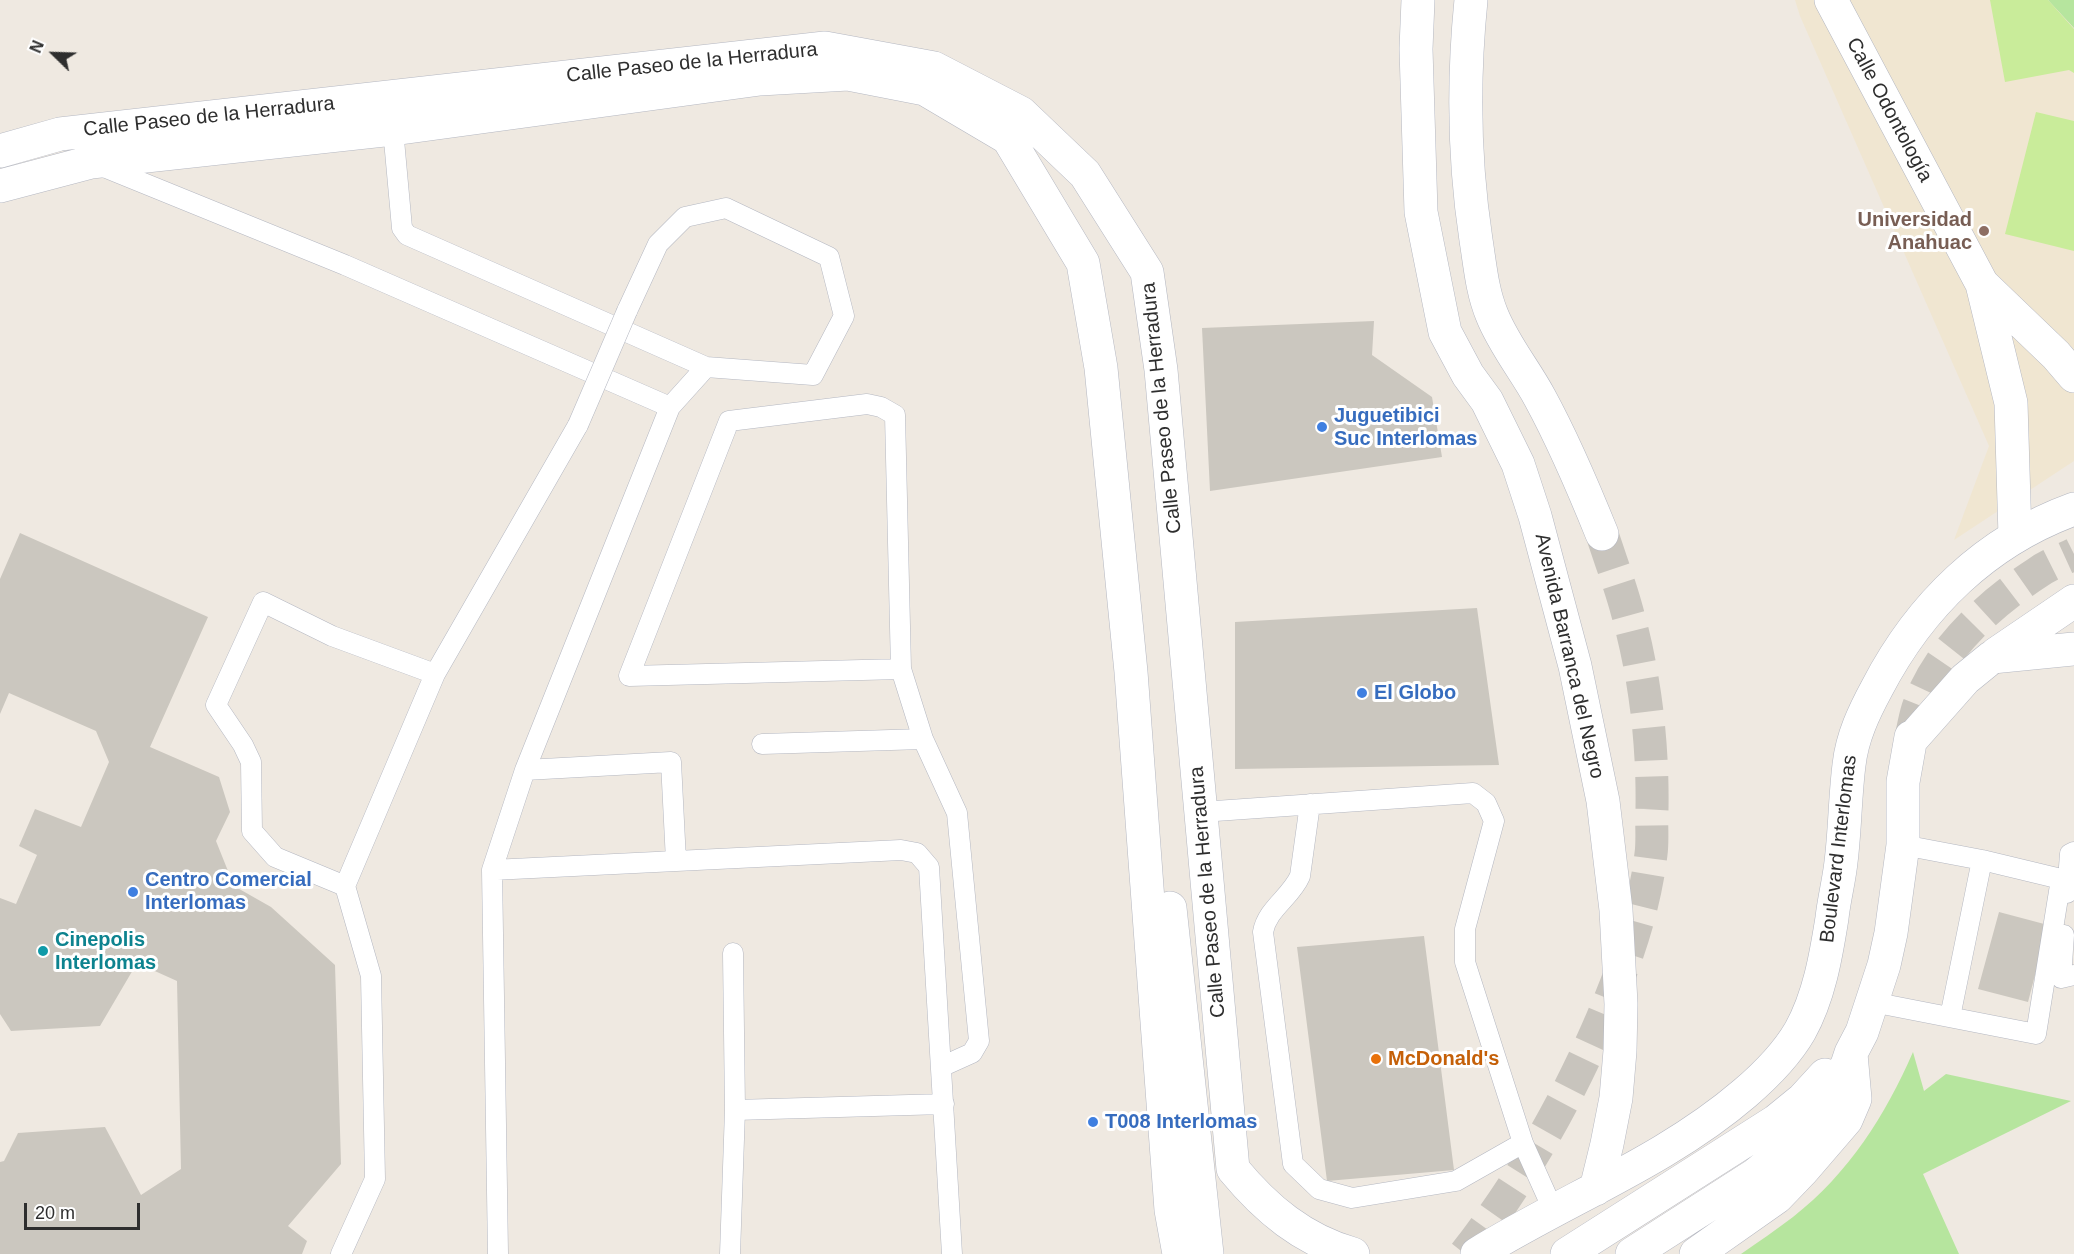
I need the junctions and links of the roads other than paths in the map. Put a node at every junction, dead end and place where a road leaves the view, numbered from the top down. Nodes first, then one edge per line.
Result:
1 (1418, 0) edge
2 (1471, 0) edge
3 (1831, 0) edge
4 (393, 129) junction
5 (0, 151) edge
6 (91, 162) junction
7 (0, 186) edge
8 (1982, 284) junction
9 (706, 368) junction
10 (2074, 376) edge
11 (670, 408) junction
12 (2074, 509) edge
13 (1602, 534) tunnel mouth
14 (2015, 536) junction
15 (2074, 601) edge
16 (2074, 649) edge
17 (1992, 657) junction
18 (901, 669) junction
19 (1131, 672) junction
20 (435, 674) junction
21 (923, 739) junction
22 (762, 744) dead end
23 (525, 770) junction
24 (1310, 804) junction
25 (1201, 812) junction
26 (1903, 845) junction
27 (2074, 852) edge
28 (1982, 860) junction
29 (676, 861) junction
30 (492, 870) junction
31 (345, 886) junction
32 (733, 953) dead end
33 (2074, 975) edge
34 (1872, 1002) junction
35 (1950, 1017) junction
36 (1851, 1053) junction
37 (942, 1067) junction
38 (944, 1104) junction
39 (735, 1110) junction
40 (1523, 1143) junction
41 (1596, 1189) junction
42 (1554, 1212) junction
43 (1299, 1245) edge
44 (341, 1254) edge
45 (498, 1254) edge
46 (730, 1254) edge
47 (952, 1254) edge
48 (1179, 1254) edge
49 (1207, 1254) edge
50 (1353, 1254) edge
51 (1477, 1254) edge
52 (1567, 1254) edge
53 (1632, 1254) edge
54 (1696, 1254) edge

1 - 41 main road, Avenida Barranca del Negro
2 - 13 main road
3 - 8 main road, Calle Odontología
4 - 6 main road, Calle Paseo de la Herradura
4 - 9 lane
4 - 19 main road, Calle Paseo de la Herradura
5 - 25 main road, Calle Paseo de la Herradura
6 - 7 main road, Calle Paseo de la Herradura
6 - 11 lane
8 - 10 main road
8 - 14 main road
9 - 11 lane
9 - 20 lane, bridge
11 - 23 lane
12 - 14 main road, Boulevard Interlomas
14 - 41 main road, Boulevard Interlomas
15 - 17 main road
16 - 17 main road
17 - 26 main road
18 - 18 lane
18 - 21 lane
19 - 48 main road, Calle Paseo de la Herradura
19 - 49 main road
20 - 31 lane
20 - 31 lane
21 - 22 lane
21 - 37 lane
23 - 29 lane
23 - 30 lane
24 - 25 lane
24 - 40 lane
24 - 40 lane
25 - 43 main road, Calle Paseo de la Herradura
26 - 28 lane
26 - 34 main road
27 - 33 lane
28 - 35 lane
28 - 35 lane
29 - 30 lane
29 - 37 lane
30 - 45 lane
31 - 44 lane
32 - 39 lane
34 - 35 lane
34 - 36 main road
36 - 52 main road
36 - 53 main road
36 - 54 main road
37 - 38 lane
38 - 39 lane
38 - 47 lane
39 - 46 lane
40 - 42 lane
41 - 42 main road, Boulevard Interlomas
42 - 51 main road, Boulevard Interlomas
43 - 50 main road, Calle Paseo de la Herradura

